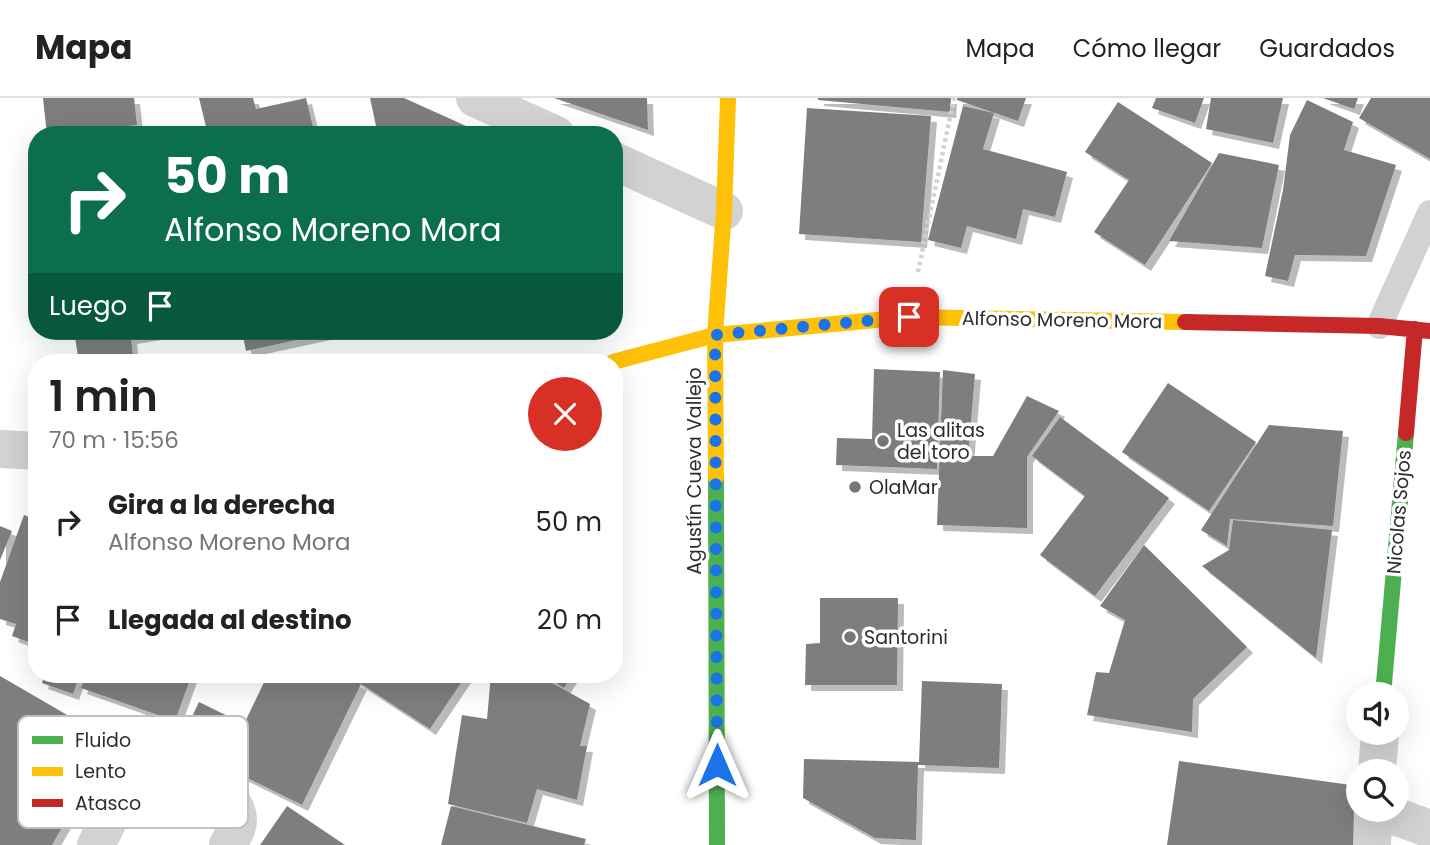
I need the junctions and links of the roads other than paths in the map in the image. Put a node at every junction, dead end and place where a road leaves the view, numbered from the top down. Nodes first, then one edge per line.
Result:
1 (475, 98) edge
2 (728, 98) edge
3 (536, 126) edge
4 (623, 165) edge
5 (724, 211) junction
6 (1430, 213) edge
7 (1379, 326) junction
8 (1423, 330) edge
9 (715, 335) junction
10 (623, 359) edge
11 (0, 449) edge
12 (28, 451) edge
13 (1384, 682) edge
14 (1375, 822) edge
15 (1409, 822) edge
16 (105, 828) edge
17 (238, 828) edge
18 (1430, 829) edge
19 (96, 845) edge
20 (228, 845) edge
21 (717, 845) edge
22 (1372, 845) edge

1 - 3 street
2 - 5 street, Agustín Cueva Vallejo
4 - 5 street
5 - 9 street, Agustín Cueva Vallejo
6 - 7 lane
7 - 8 street, Alfonso Moreno Mora
7 - 9 street, Alfonso Moreno Mora
8 - 13 street, Nicolas Sojos
9 - 10 street, Alfonso Moreno Mora
9 - 21 street, Agustín Cueva Vallejo
11 - 12 street
14 - 22 street
15 - 18 street
16 - 19 street
17 - 20 street

